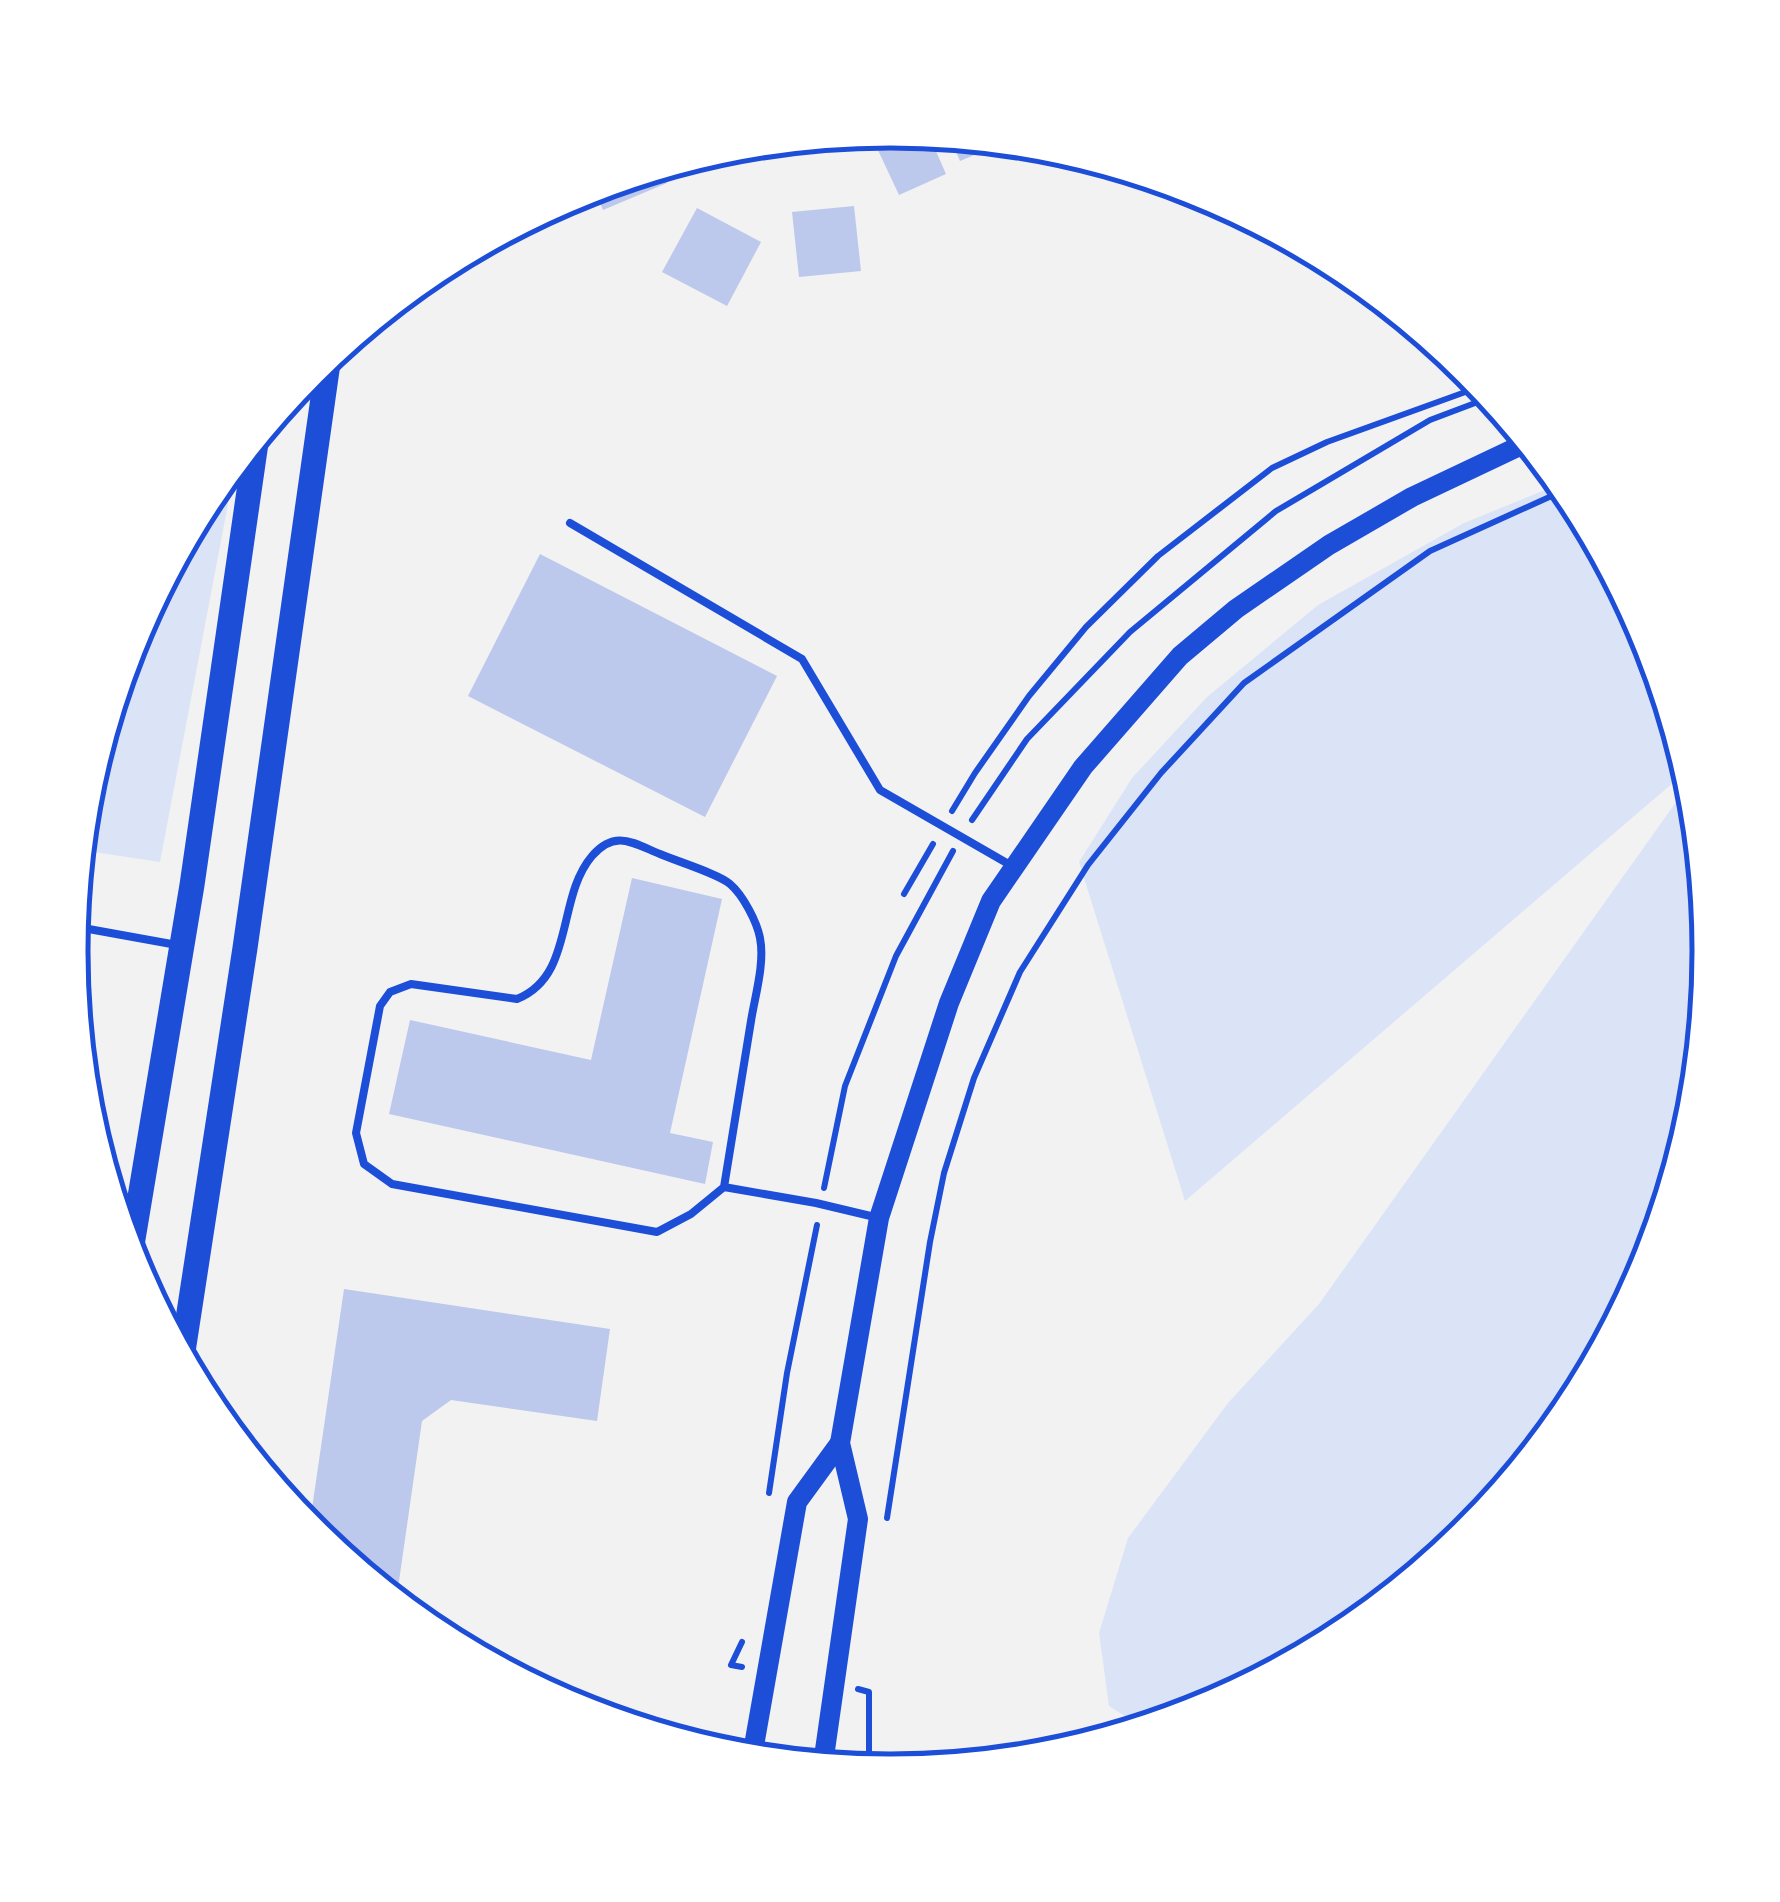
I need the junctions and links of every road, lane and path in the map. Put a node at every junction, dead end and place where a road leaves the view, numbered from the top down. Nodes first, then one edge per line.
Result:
1 (325, 382) edge
2 (1465, 392) edge
3 (1515, 448) edge
4 (253, 462) edge
5 (1551, 497) edge
6 (570, 523) dead end
7 (943, 828) junction
8 (1012, 866) junction
9 (904, 894) dead end
10 (88, 929) edge
11 (182, 946) junction
12 (724, 1187) junction
13 (879, 1218) junction
14 (136, 1223) edge
15 (186, 1335) edge
16 (840, 1443) junction
17 (884, 1532) dead end
18 (866, 1680) dead end
19 (869, 1692) dead end
20 (755, 1742) edge
21 (825, 1751) edge

1 - 15 main road
2 - 7 path
3 - 8 main road
4 - 11 main road
5 - 17 path
6 - 7 lane
7 - 8 lane
7 - 9 path
8 - 13 main road
10 - 11 lane
11 - 14 main road
12 - 12 lane
12 - 13 lane
13 - 16 main road
16 - 20 main road
16 - 21 main road
18 - 19 path

